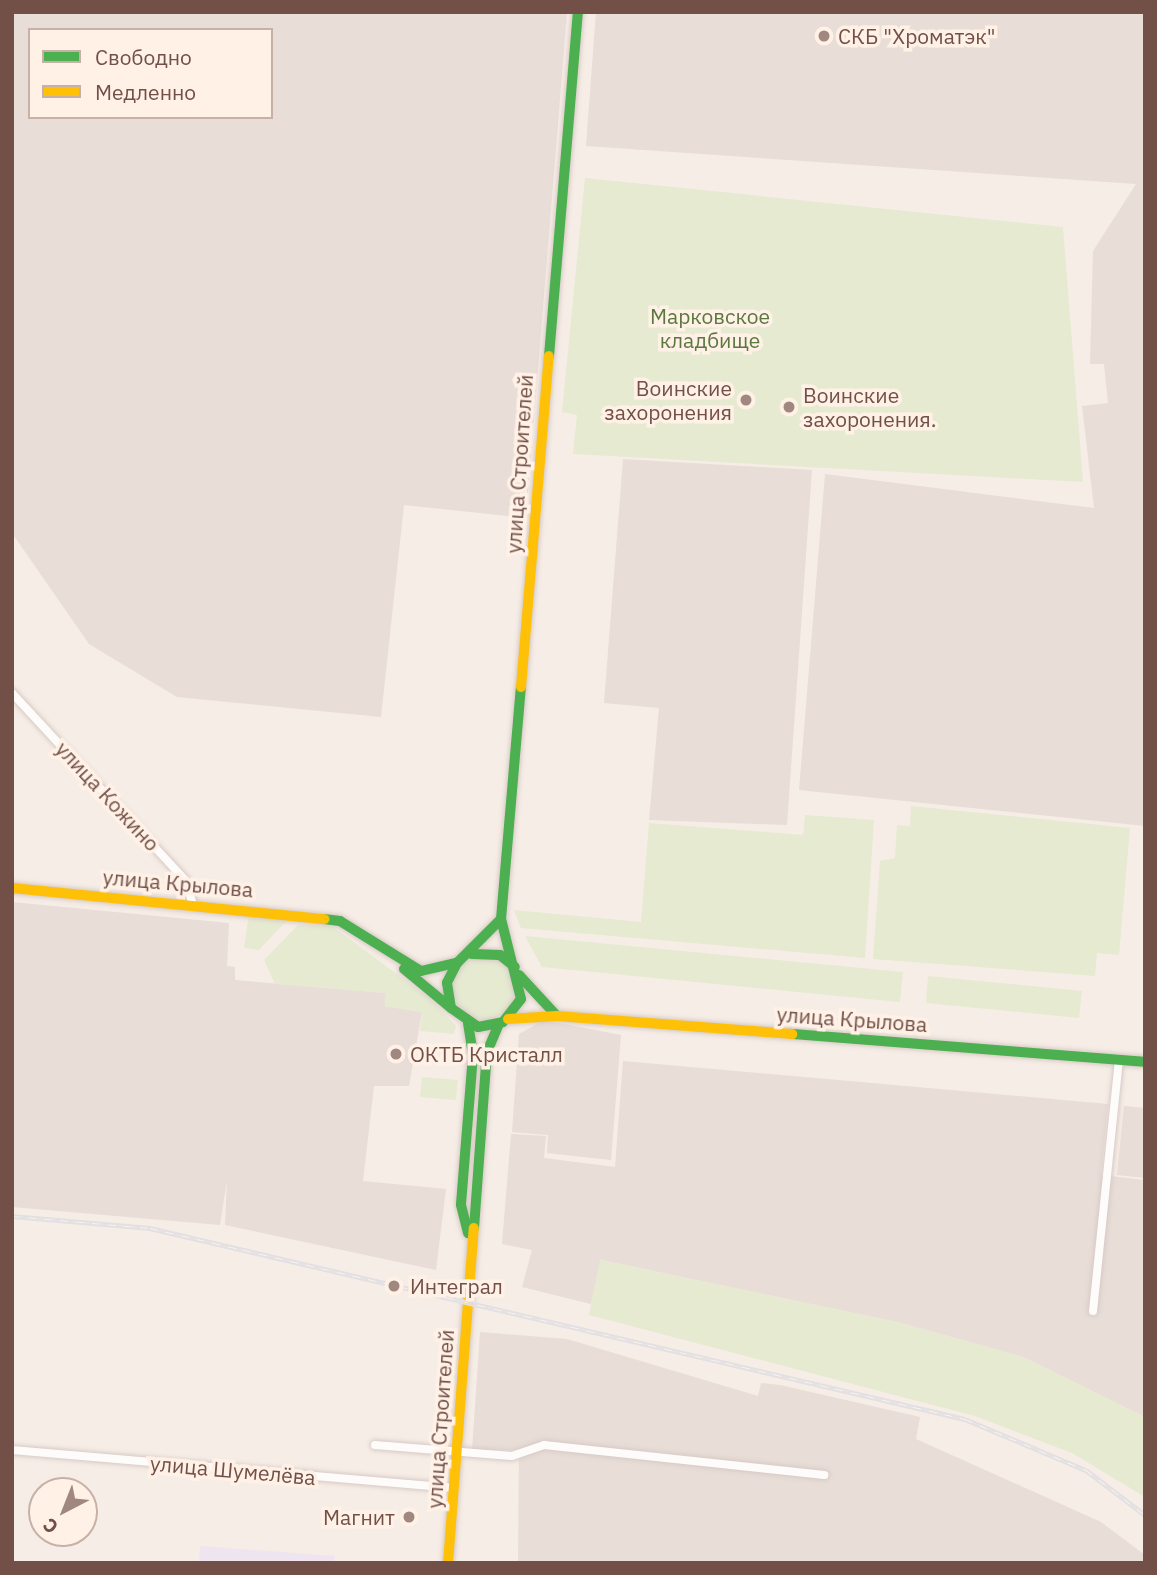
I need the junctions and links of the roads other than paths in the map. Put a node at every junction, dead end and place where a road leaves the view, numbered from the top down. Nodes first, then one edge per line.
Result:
1 (578, 12) edge
2 (12, 693) edge
3 (12, 888) edge
4 (193, 904) junction
5 (501, 919) junction
6 (340, 921) junction
7 (470, 954) junction
8 (457, 963) junction
9 (517, 971) junction
10 (451, 1008) junction
11 (557, 1016) junction
12 (503, 1022) junction
13 (468, 1023) junction
14 (1119, 1060) junction
15 (1145, 1062) edge
16 (470, 1236) junction
17 (1093, 1311) dead end
18 (375, 1445) dead end
19 (12, 1450) edge
20 (456, 1453) junction
21 (824, 1475) dead end
22 (454, 1488) junction
23 (448, 1563) edge

1 - 5 main road, улица Строителей
2 - 4 street, улица Кожино
3 - 4 main road, улица Крылова
4 - 6 main road, улица Крылова
5 - 7 main road
5 - 9 main road, улица Строителей
6 - 8 main road, улица Крылова
6 - 10 main road
7 - 8 main road
7 - 9 main road
8 - 10 main road
9 - 11 main road
9 - 12 main road, улица Строителей
10 - 13 main road
11 - 12 main road, улица Крылова
11 - 14 main road, улица Крылова
12 - 13 main road
12 - 16 main road, улица Строителей
13 - 16 main road, улица Строителей
14 - 15 main road, улица Крылова
14 - 17 street
16 - 20 main road, улица Строителей
18 - 20 street
19 - 22 street, улица Шумелёва
20 - 21 street
20 - 22 main road, улица Строителей
22 - 23 main road, улица Строителей

